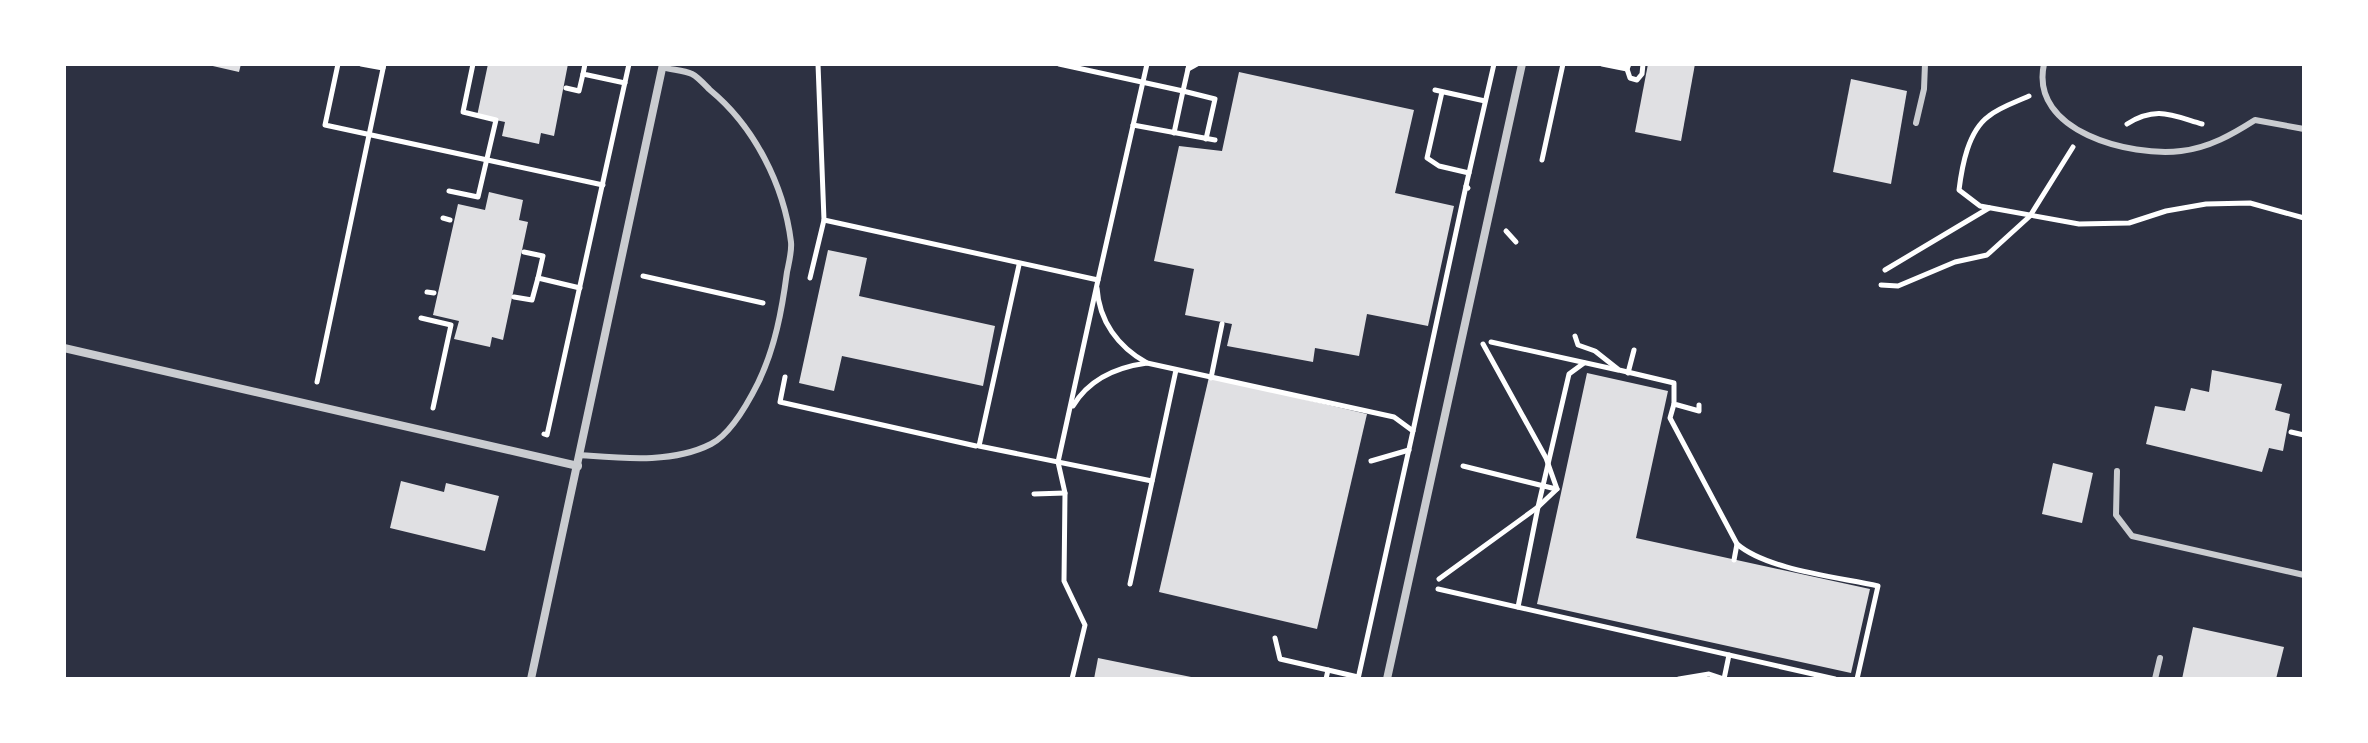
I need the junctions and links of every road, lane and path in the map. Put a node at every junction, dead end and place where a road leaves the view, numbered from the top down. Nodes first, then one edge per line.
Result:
1 (338, 64) edge
2 (361, 64) edge
3 (473, 64) edge
4 (585, 64) edge
5 (629, 64) edge
6 (818, 64) edge
7 (1059, 64) edge
8 (1147, 64) edge
9 (1197, 64) edge
10 (1522, 64) edge
11 (1563, 64) edge
12 (1602, 64) edge
13 (1643, 64) edge
14 (1925, 64) edge
15 (2044, 64) edge
16 (384, 66) edge
17 (662, 66) edge
18 (1075, 66) edge
19 (1189, 66) edge
20 (1628, 67) edge
21 (583, 74) junction
22 (625, 83) junction
23 (1143, 83) junction
24 (468, 86) junction
25 (477, 88) dead end
26 (566, 88) dead end
27 (1183, 91) junction
28 (2029, 96) dead end
29 (1485, 101) dead end
30 (1916, 123) dead end
31 (2127, 124) dead end
32 (1133, 125) junction
33 (2207, 125) dead end
34 (2304, 129) edge
35 (1174, 133) junction
36 (369, 134) junction
37 (1206, 139) junction
38 (1215, 140) dead end
39 (2074, 146) dead end
40 (487, 159) junction
41 (1542, 160) dead end
42 (1469, 173) dead end
43 (603, 185) junction
44 (1466, 186) dead end
45 (449, 191) dead end
46 (1990, 208) junction
47 (2030, 216) junction
48 (2304, 218) edge
49 (824, 220) junction
50 (816, 224) dead end
51 (524, 252) dead end
52 (1019, 265) junction
53 (1885, 270) dead end
54 (643, 276) dead end
55 (1446, 277) junction
56 (538, 278) junction
57 (809, 279) dead end
58 (1098, 280) junction
59 (1881, 285) dead end
60 (580, 288) junction
61 (1097, 288) junction
62 (514, 297) dead end
63 (782, 307) junction
64 (1467, 315) junction
65 (421, 318) dead end
66 (1222, 324) dead end
67 (1575, 336) dead end
68 (1491, 342) dead end
69 (64, 348) edge
70 (1634, 350) dead end
71 (1147, 363) junction
72 (1584, 363) junction
73 (1176, 370) junction
74 (1619, 370) junction
75 (786, 373) dead end
76 (1628, 373) junction
77 (1211, 378) junction
78 (317, 382) dead end
79 (1674, 404) junction
80 (1699, 405) dead end
81 (433, 408) dead end
82 (1069, 414) junction
83 (1413, 431) junction
84 (2291, 432) dead end
85 (547, 435) dead end
86 (2304, 435) edge
87 (976, 446) dead end
88 (1409, 450) junction
89 (579, 455) junction
90 (1371, 461) dead end
91 (1058, 462) junction
92 (1547, 465) junction
93 (578, 466) junction
94 (1463, 466) dead end
95 (2117, 471) dead end
96 (1152, 481) junction
97 (1543, 486) junction
98 (1557, 489) junction
99 (1065, 493) junction
100 (1034, 494) dead end
101 (1538, 507) junction
102 (1737, 544) junction
103 (1734, 560) dead end
104 (2304, 575) edge
105 (1439, 579) dead end
106 (1130, 584) dead end
107 (1438, 589) dead end
108 (1518, 607) junction
109 (1275, 638) dead end
110 (1729, 655) junction
111 (2160, 658) dead end
112 (1328, 670) junction
113 (1358, 678) edge
114 (531, 679) edge
115 (1072, 679) edge
116 (1326, 679) edge
117 (1387, 679) edge
118 (1679, 679) edge
119 (1724, 679) edge
120 (1835, 679) edge
121 (1857, 679) edge
122 (2155, 679) edge

1 - 36 path
2 - 16 path
3 - 24 path
4 - 21 path
5 - 22 path
6 - 49 path
7 - 18 path
8 - 23 path
9 - 19 path
10 - 64 street
11 - 41 path
12 - 20 path
13 - 20 path
14 - 30 lane
15 - 34 lane
16 - 36 path
17 - 63 lane
17 - 89 street
18 - 23 path
19 - 27 path
21 - 22 path
21 - 26 path
22 - 43 path
23 - 27 path
23 - 32 path
24 - 25 path
24 - 40 path
27 - 35 path
27 - 37 path
28 - 46 path
29 - 42 path
31 - 33 path
32 - 35 path
32 - 58 path
35 - 37 path
36 - 40 path
36 - 78 path
37 - 38 path
39 - 47 path
40 - 43 path
40 - 45 path
43 - 60 path
44 - 55 path
46 - 47 path
46 - 53 path
47 - 48 path
47 - 59 path
49 - 50 path
49 - 52 path
49 - 57 path
51 - 56 path
52 - 58 path
52 - 91 path
54 - 63 path
55 - 64 path
55 - 83 path
56 - 60 path
56 - 62 path
58 - 61 path
60 - 85 path
61 - 71 path
61 - 82 path
63 - 89 lane
64 - 92 path
64 - 117 street
65 - 81 path
66 - 77 path
67 - 74 path
68 - 72 path
69 - 93 street
70 - 76 path
71 - 73 path
71 - 82 path
72 - 74 path
72 - 92 path
73 - 77 path
73 - 96 path
74 - 76 path
75 - 87 path
76 - 79 path
77 - 83 path
79 - 80 path
79 - 102 path
82 - 91 path
83 - 88 path
84 - 86 path
88 - 90 path
88 - 113 path
89 - 93 street
91 - 96 path
91 - 99 path
92 - 97 path
92 - 98 path
93 - 114 street
94 - 97 path
95 - 104 lane
96 - 106 path
97 - 98 path
97 - 101 path
98 - 101 path
99 - 100 path
99 - 115 path
101 - 105 path
101 - 108 path
102 - 103 path
102 - 121 path
107 - 108 path
108 - 110 path
109 - 112 path
110 - 119 path
110 - 120 path
111 - 122 lane
112 - 113 path
112 - 116 path
118 - 119 path

